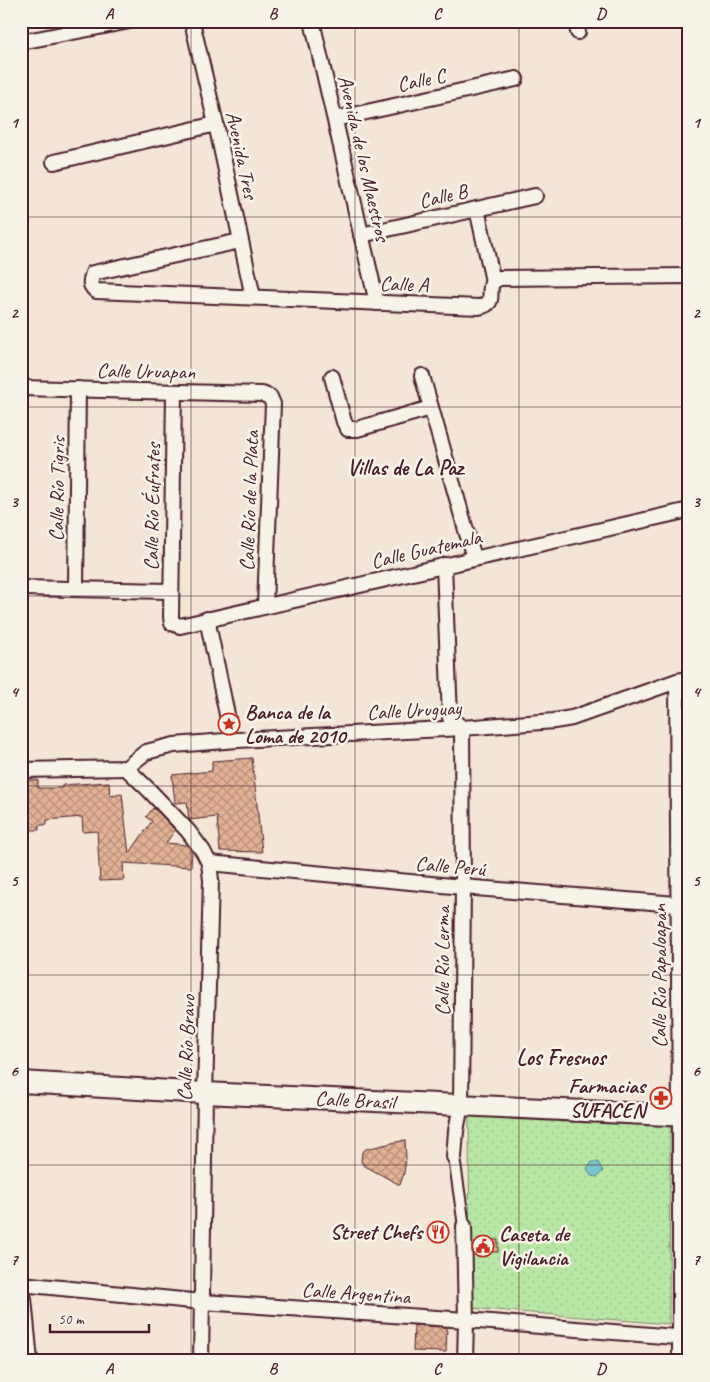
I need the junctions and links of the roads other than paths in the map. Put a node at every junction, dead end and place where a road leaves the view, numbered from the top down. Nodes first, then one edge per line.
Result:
1 (130, 21) edge
2 (194, 21) edge
3 (312, 21) edge
4 (21, 42) edge
5 (516, 79) dead end
6 (335, 119) junction
7 (216, 124) junction
8 (54, 162) dead end
9 (534, 196) dead end
10 (478, 208) junction
11 (361, 235) junction
12 (240, 241) junction
13 (689, 276) edge
14 (493, 281) junction
15 (253, 297) junction
16 (377, 303) junction
17 (422, 376) dead end
18 (332, 377) dead end
19 (21, 388) edge
20 (78, 389) junction
21 (174, 392) junction
22 (270, 397) joint
23 (431, 408) junction
24 (689, 510) edge
25 (474, 558) junction
26 (444, 565) junction
27 (21, 588) edge
28 (76, 588) junction
29 (170, 591) junction
30 (266, 606) junction
31 (207, 619) junction
32 (172, 623) joint
33 (683, 680) edge
34 (229, 724) dead end
35 (462, 728) junction
36 (126, 768) junction
37 (21, 770) edge
38 (208, 863) junction
39 (462, 887) junction
40 (684, 905) edge
41 (21, 1082) edge
42 (205, 1093) junction
43 (461, 1105) junction
44 (684, 1116) edge
45 (454, 1157) joint
46 (464, 1226) joint
47 (21, 1284) edge
48 (21, 1299) edge
49 (202, 1302) junction
50 (466, 1320) junction
51 (684, 1338) edge
52 (27, 1361) edge
53 (201, 1361) edge
54 (465, 1361) edge
55 (680, 1361) edge

1 - 4 street
2 - 7 street, Avenida Tres
3 - 6 street, Avenida de los Maestros
5 - 6 street, Calle C
6 - 11 street, Avenida de los Maestros
7 - 8 street
7 - 12 street, Avenida Tres
9 - 10 street, Calle B
10 - 11 street, Calle B
10 - 14 street
11 - 16 street, Avenida de los Maestros
12 - 15 street, Avenida Tres
12 - 15 street, Calle A
13 - 14 street
14 - 16 street, Calle A
15 - 16 street, Calle A
17 - 23 street
18 - 23 street
19 - 20 street, Calle Uruapan
20 - 21 street, Calle Uruapan
20 - 28 street, Calle Río Tigris
21 - 22 street, Calle Uruapan
21 - 29 street, Calle Río Éufrates
22 - 30 street, Calle Río de la Plata
23 - 25 street
24 - 25 street, Calle Guatemala
25 - 26 street, Calle Guatemala
26 - 30 street, Calle Guatemala
26 - 35 street
27 - 28 street
28 - 29 street
29 - 32 street, Calle Río Éufrates
30 - 31 street, Calle Guatemala
31 - 32 street, Calle Guatemala
31 - 34 street
33 - 35 street, Calle Uruguay
33 - 40 street, Calle Río Papaloapan
35 - 36 street, Calle Uruguay
35 - 39 street, Calle Río Lerma
36 - 37 street
36 - 38 street, Calle Río Bravo
38 - 39 street, Calle Perú
38 - 42 street, Calle Río Bravo
39 - 40 street, Calle Perú
39 - 43 street, Calle Río Lerma
40 - 44 street, Calle Río Papaloapan
41 - 42 main road, Calle Brasil
42 - 43 main road, Calle Brasil
42 - 49 street, Calle Río Bravo
43 - 44 main road, Calle Brasil
43 - 45 street, Calle Río Lerma
44 - 51 street, Calle Río Papaloapan
45 - 46 street, Calle Río Lerma
46 - 50 street, Calle Río Lerma
47 - 49 street, Calle Argentina
48 - 52 main road
49 - 50 street, Calle Argentina
49 - 53 street, Calle Río Bravo
50 - 51 street, Calle Argentina
50 - 54 street, Calle Río Lerma
51 - 55 street, Calle Río Papaloapan

